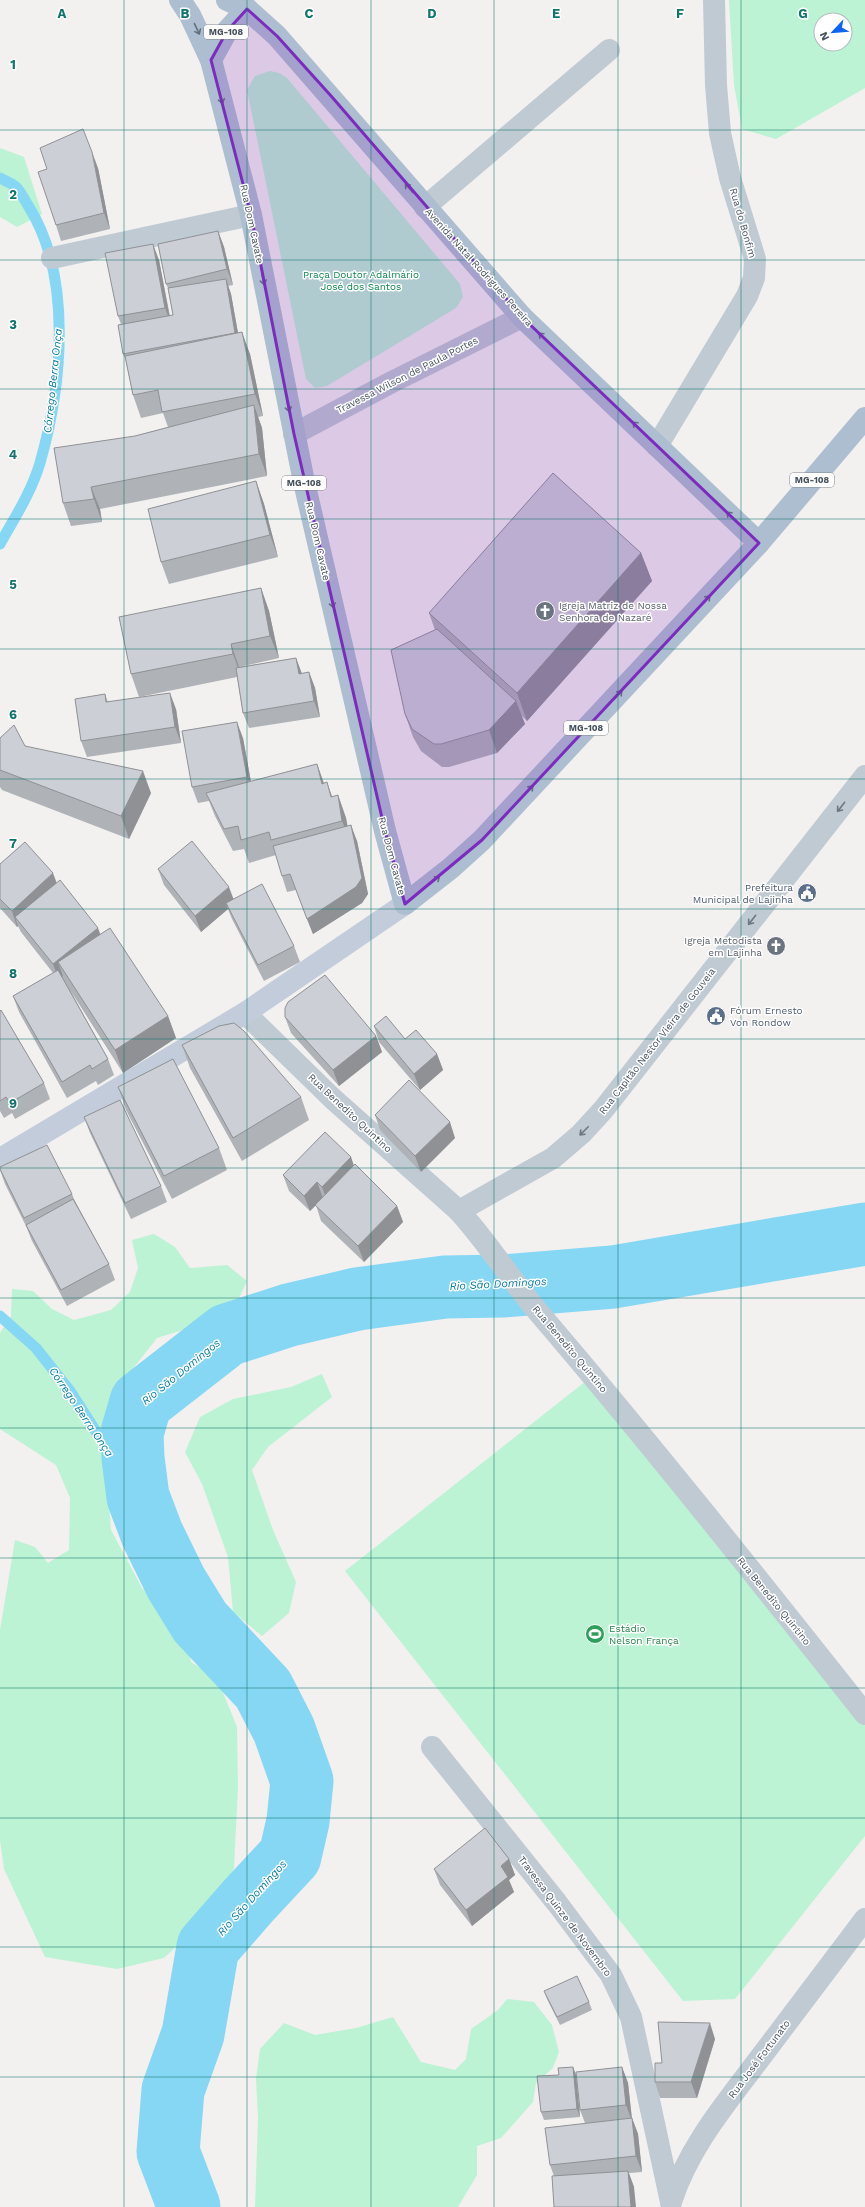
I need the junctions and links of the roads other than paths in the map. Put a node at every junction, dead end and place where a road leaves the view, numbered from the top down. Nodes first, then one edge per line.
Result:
1 (180, 0) edge
2 (227, 0) edge
3 (714, 0) edge
4 (247, 9) junction
5 (610, 50) dead end
6 (211, 60) junction
7 (425, 207) junction
8 (251, 215) junction
9 (52, 258) dead end
10 (522, 317) junction
11 (865, 418) edge
12 (294, 434) junction
13 (657, 446) junction
14 (759, 543) junction
15 (865, 776) edge
16 (405, 904) junction
17 (245, 1013) junction
18 (0, 1159) edge
19 (459, 1211) junction
20 (861, 1702) edge
21 (432, 1747) dead end
22 (865, 1919) edge
23 (670, 2204) edge

1 -> 6 main road, MG-108
2 - 4 main road, Avenida Natal Rodrigues Pereira / MG-108
3 - 13 street, Rua do Bonfim
4 - 6 main road, MG-108
7 -> 4 main road, Avenida Natal Rodrigues Pereira / MG-108
5 - 7 street
6 -> 8 main road, Rua Dom Cavate / MG-108
7 - 10 main road, Avenida Natal Rodrigues Pereira / MG-108
8 - 9 street
8 -> 12 main road, Rua Dom Cavate / MG-108
10 - 12 street, Travessa Wilson de Paula Portes
13 -> 10 main road, Avenida Natal Rodrigues Pereira / MG-108
11 - 14 main road, MG-108
12 -> 16 main road, Rua Dom Cavate / MG-108
14 -> 13 main road, Avenida Natal Rodrigues Pereira / MG-108
16 -> 14 main road, MG-108
15 -> 19 street, Rua Capitão Nestor Vieira de Gouveia
16 - 17 main road
17 - 18 main road
17 - 19 street, Rua Benedito Quintino
19 - 20 street, Rua Benedito Quintino
21 - 23 street, Travessa Quinze de Novembro
22 - 23 street, Rua José Fortunato

